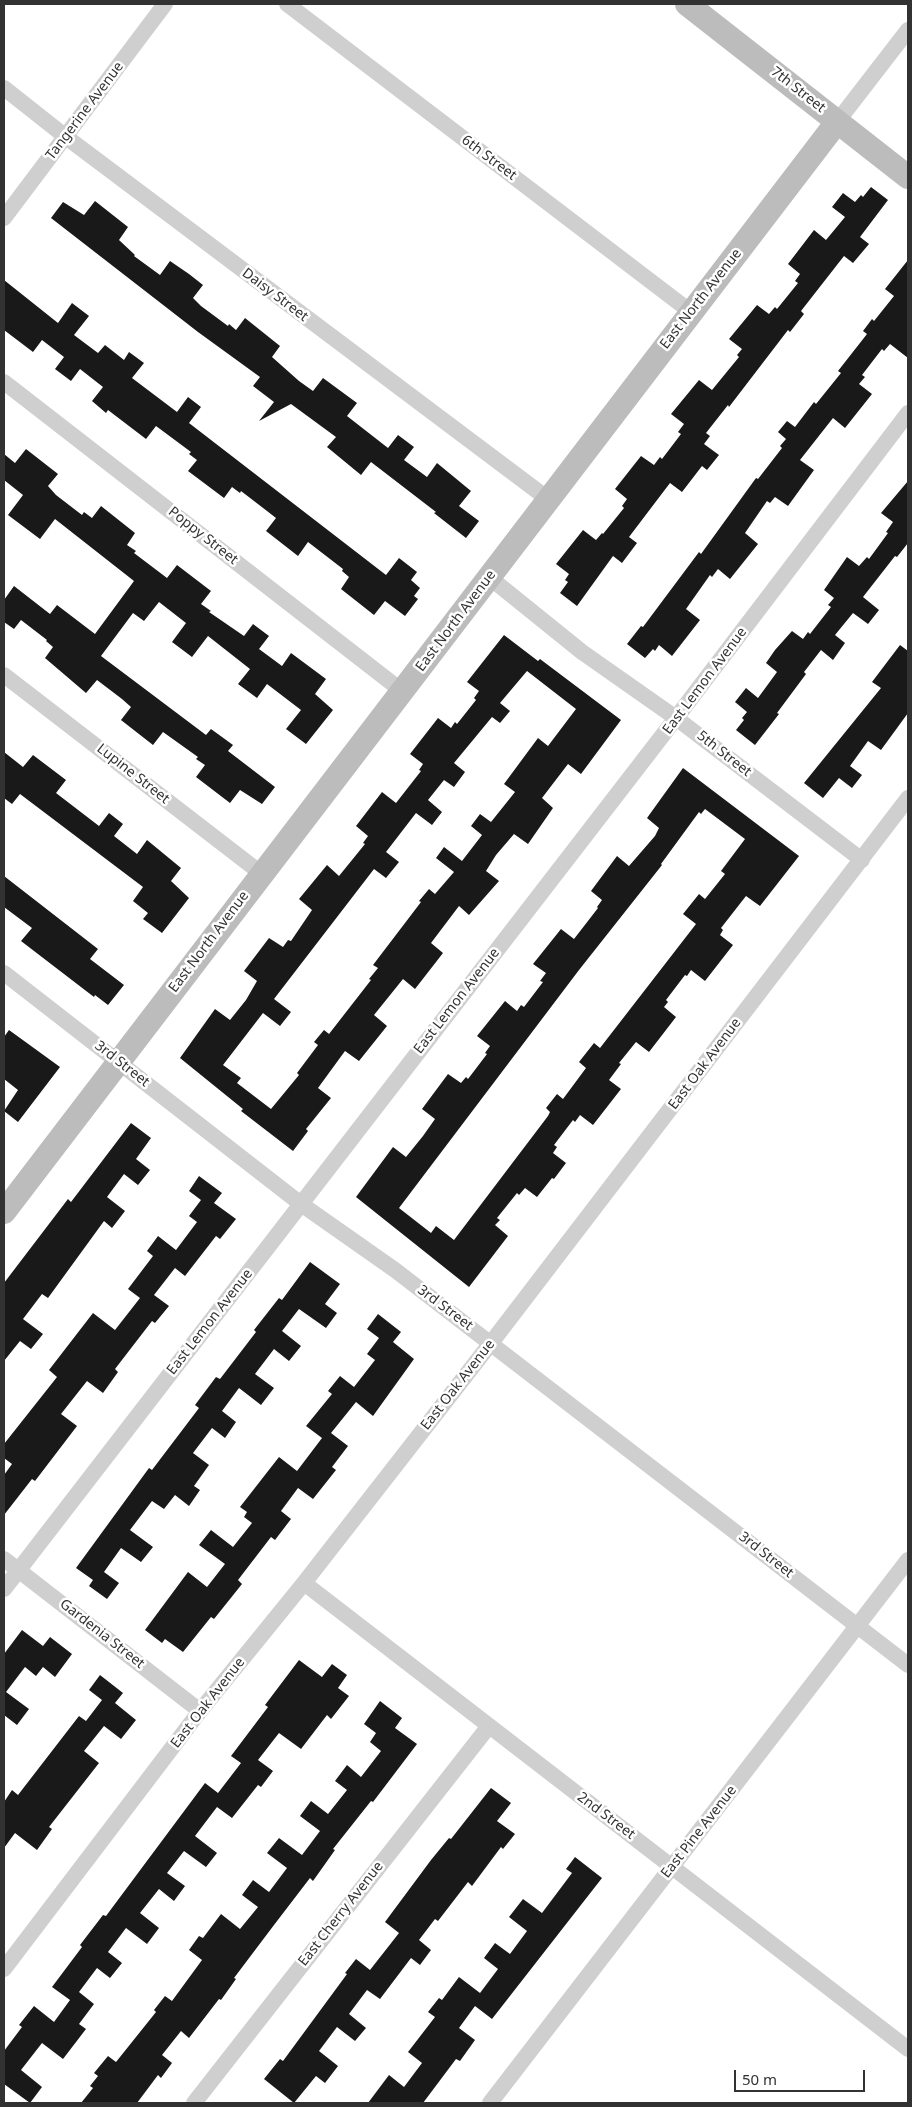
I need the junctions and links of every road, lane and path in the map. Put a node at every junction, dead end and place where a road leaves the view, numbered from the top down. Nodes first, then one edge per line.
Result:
1 (165, 4) edge
2 (287, 4) edge
3 (687, 4) edge
4 (908, 30) edge
5 (4, 88) edge
6 (837, 122) junction
7 (66, 137) junction
8 (908, 177) edge
9 (4, 218) edge
10 (691, 312) junction
11 (4, 382) edge
12 (908, 413) edge
13 (548, 499) junction
14 (489, 577) junction
15 (4, 675) edge
16 (402, 691) junction
17 (676, 718) junction
18 (908, 798) edge
19 (862, 860) junction
20 (262, 874) junction
21 (4, 973) edge
22 (118, 1062) junction
23 (301, 1204) junction
24 (4, 1212) edge
25 (491, 1343) junction
26 (4, 1559) edge
27 (908, 1560) edge
28 (18, 1570) junction
29 (304, 1583) junction
30 (4, 1588) edge
31 (858, 1626) junction
32 (908, 1665) edge
33 (200, 1711) junction
34 (489, 1726) junction
35 (672, 1866) junction
36 (4, 1969) edge
37 (908, 2049) edge
38 (194, 2103) edge
39 (490, 2103) edge

1 - 7 street, Tangerine Avenue
2 - 10 street, 6th Street
3 - 6 street, 7th Street
4 - 6 street, East North Avenue
5 - 7 street, Daisy Street
6 - 8 street, 7th Street
6 - 10 street, East North Avenue
7 - 9 street, Tangerine Avenue
7 - 13 street, Daisy Street
10 - 13 street, East North Avenue
11 - 16 street, Poppy Street
12 - 17 street, East Lemon Avenue
13 - 14 street, East North Avenue
14 - 16 street, East North Avenue
14 - 17 street, 5th Street
15 - 20 street, Lupine Street
16 - 20 street, East North Avenue
17 - 19 street, 5th Street
17 - 23 street, East Lemon Avenue
18 - 19 street, East Oak Avenue
19 - 25 street, East Oak Avenue
20 - 22 street, East North Avenue
21 - 22 street, 3rd Street
22 - 23 street, 3rd Street
22 - 24 street, East North Avenue
23 - 25 street, 3rd Street
23 - 28 street, East Lemon Avenue
25 - 29 street, East Oak Avenue
25 - 31 street, 3rd Street
26 - 28 street, Gardenia Street
27 - 31 street, East Pine Avenue
28 - 30 street, East Lemon Avenue
28 - 33 street, Gardenia Street
29 - 33 street, East Oak Avenue
29 - 34 street, 2nd Street
31 - 32 street, 3rd Street
31 - 35 street, East Pine Avenue
33 - 36 street, East Oak Avenue
34 - 35 street, 2nd Street
34 - 38 street, East Cherry Avenue
35 - 37 street, 2nd Street
35 - 39 street, East Pine Avenue

